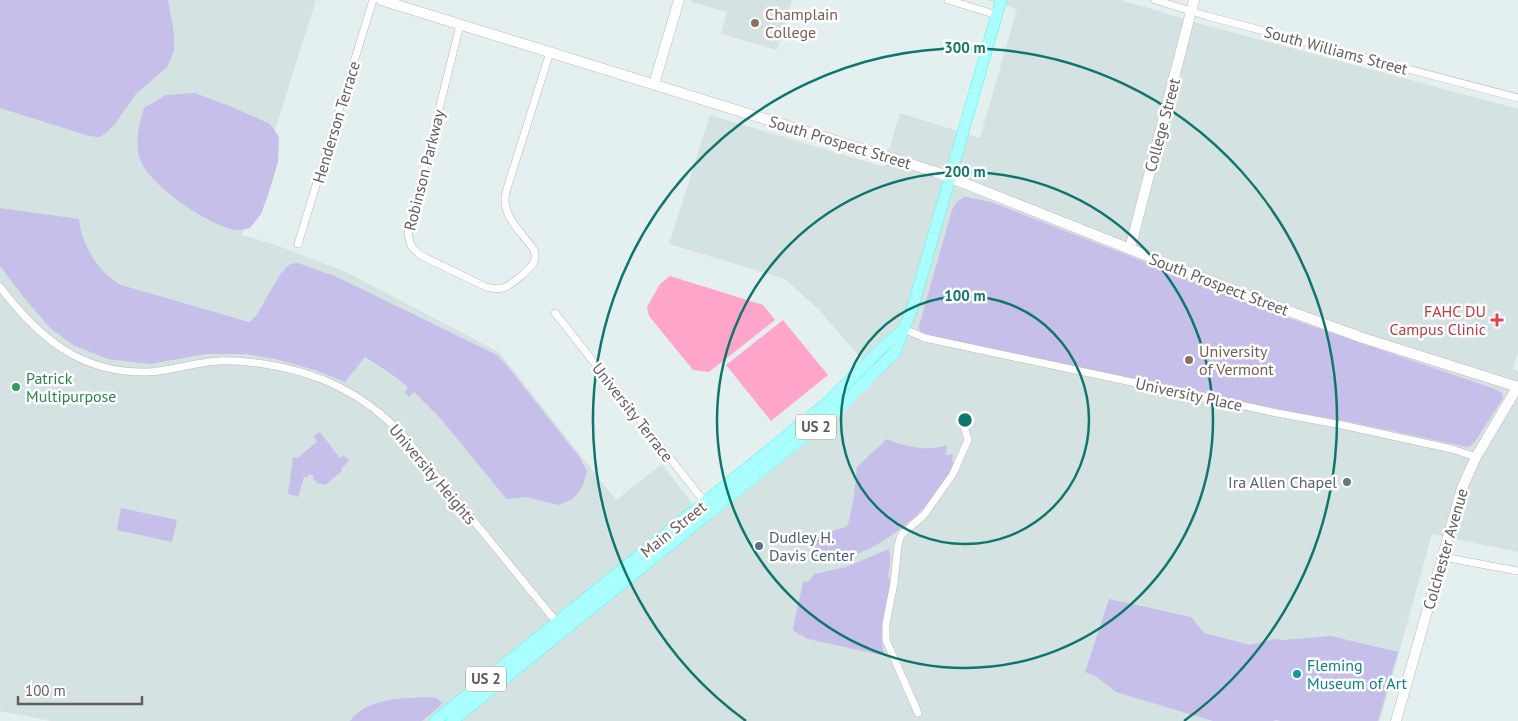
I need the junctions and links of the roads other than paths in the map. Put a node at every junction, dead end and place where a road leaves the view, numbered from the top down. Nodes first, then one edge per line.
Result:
1 (373, 0) edge
2 (381, 0) edge
3 (679, 0) edge
4 (948, 0) edge
5 (1001, 0) edge
6 (1155, 0) edge
7 (1194, 0) edge
8 (1192, 11) junction
9 (997, 14) junction
10 (460, 25) junction
11 (550, 52) junction
12 (654, 84) junction
13 (1518, 98) edge
14 (950, 177) junction
15 (298, 244) dead end
16 (1130, 249) junction
17 (0, 287) edge
18 (554, 313) dead end
19 (904, 329) junction
20 (1518, 386) edge
21 (964, 426) dead end
22 (1476, 456) junction
23 (708, 507) junction
24 (1443, 557) junction
25 (1518, 572) edge
26 (560, 627) junction
27 (918, 713) dead end
28 (435, 721) edge
29 (452, 721) edge
30 (1396, 721) edge

1 - 15 street, Henderson Terrace
2 - 10 street, South Prospect Street
3 - 12 street
4 - 9 street
5 - 9 main road, Main Street / US 2
6 - 8 street, South Williams Street
7 - 8 street, College Street
8 - 13 street, South Williams Street
8 - 16 street, College Street
9 - 14 main road, Main Street / US 2
10 - 11 street, South Prospect Street
10 - 11 street, Robinson Parkway
11 - 12 street, South Prospect Street
12 - 14 street, South Prospect Street
14 - 16 street, South Prospect Street
14 - 19 main road, Main Street / US 2
16 - 20 street, South Prospect Street
17 - 26 street, University Heights
18 - 23 street, University Terrace
19 - 22 street, University Place
19 - 23 main road, Main Street / US 2
20 - 22 street, Colchester Avenue
21 - 27 street
22 - 24 street, Colchester Avenue
23 - 26 main road, Main Street / US 2
24 - 25 street
24 - 30 street, Colchester Avenue
26 - 28 main road, Main Street / US 2
26 - 29 main road, Main Street / US 2

